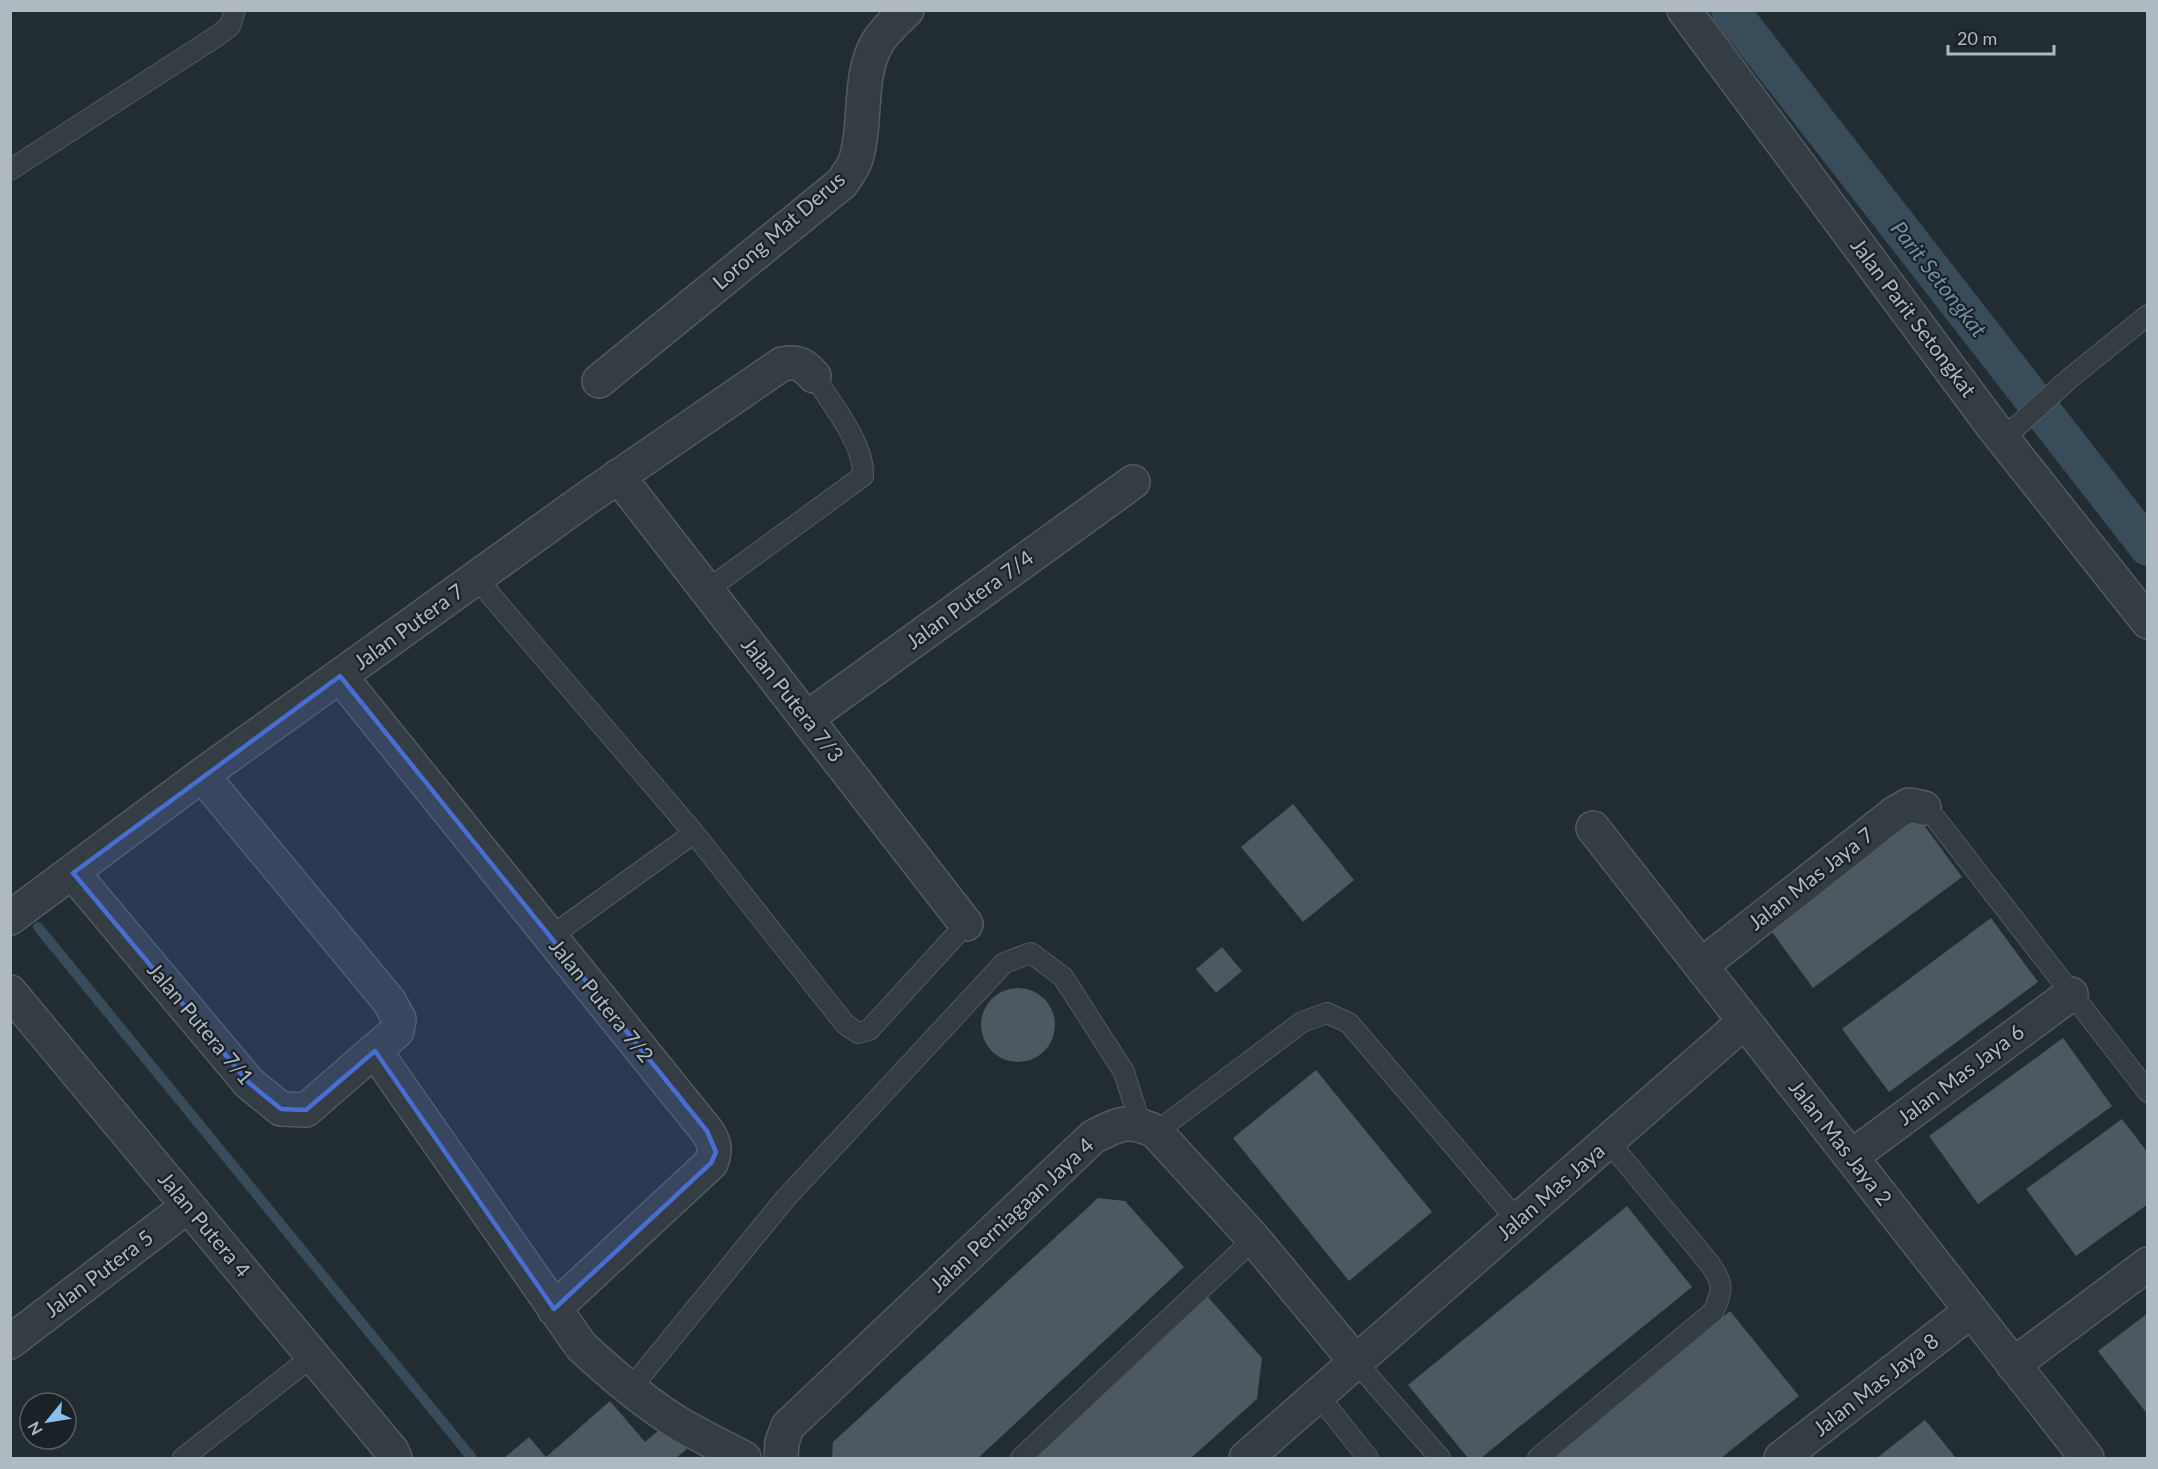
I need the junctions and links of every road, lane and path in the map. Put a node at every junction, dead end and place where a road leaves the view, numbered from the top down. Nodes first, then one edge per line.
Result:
1 (235, 10) edge
2 (907, 10) edge
3 (1684, 10) edge
4 (10, 170) edge
5 (2148, 315) edge
6 (814, 376) joint
7 (599, 381) dead end
8 (2010, 432) junction
9 (618, 476) junction
10 (1133, 482) dead end
11 (476, 578) junction
12 (707, 590) junction
13 (2148, 622) edge
14 (340, 676) junction
15 (807, 718) junction
16 (202, 775) junction
17 (1924, 807) joint
18 (1593, 828) dead end
19 (694, 833) junction
20 (74, 873) junction
21 (10, 918) edge
22 (966, 924) joint
23 (549, 937) junction
24 (1702, 965) junction
25 (10, 992) edge
26 (2071, 994) junction
27 (1744, 1022) junction
28 (375, 1051) junction
29 (2148, 1092) edge
30 (1148, 1127) junction
31 (1609, 1142) junction
32 (1851, 1157) junction
33 (188, 1206) junction
34 (1517, 1221) junction
35 (1254, 1239) junction
36 (2148, 1264) edge
37 (555, 1309) junction
38 (1971, 1311) junction
39 (10, 1342) edge
40 (313, 1356) junction
41 (1356, 1362) junction
42 (2013, 1365) junction
43 (631, 1388) junction
44 (1318, 1395) junction
45 (183, 1458) edge
46 (395, 1458) edge
47 (744, 1458) edge
48 (781, 1458) edge
49 (1021, 1458) edge
50 (1246, 1458) edge
51 (1368, 1458) edge
52 (1440, 1458) edge
53 (1538, 1458) edge
54 (1781, 1458) edge
55 (2087, 1458) edge

1 - 4 lane
2 - 7 street, Lorong Mat Derus
3 - 8 street, Jalan Parit Setongkat
5 - 8 lane
6 - 9 street, Jalan Putera 7
6 - 12 lane
8 - 13 street, Jalan Parit Setongkat
9 - 11 street, Jalan Putera 7
9 - 12 street, Jalan Putera 7/3
10 - 15 street, Jalan Putera 7/4
11 - 14 street, Jalan Putera 7
11 - 19 lane
12 - 15 street, Jalan Putera 7/3
14 - 16 street, Jalan Putera 7
14 - 23 street, Jalan Putera 7/2
15 - 22 street, Jalan Putera 7/3
16 - 20 street, Jalan Putera 7
16 - 28 street, Jalan Putera 7/1
17 - 24 street, Jalan Mas Jaya 7
17 - 26 lane
18 - 24 street, Jalan Mas Jaya 2
19 - 22 lane
19 - 23 lane
20 - 21 street, Jalan Putera 7
20 - 28 street, Jalan Putera 7/1
23 - 37 street, Jalan Putera 7/2
24 - 27 street, Jalan Mas Jaya 2
25 - 33 street, Jalan Putera 4
26 - 29 lane
26 - 32 street, Jalan Mas Jaya 6
27 - 31 street, Jalan Mas Jaya
27 - 32 street, Jalan Mas Jaya 2
28 - 37 street
30 - 34 lane
30 - 35 street
30 - 43 lane
30 - 48 street, Jalan Perniagaan Jaya 4
31 - 34 street, Jalan Mas Jaya
31 - 53 lane
32 - 38 street, Jalan Mas Jaya 2
33 - 39 street, Jalan Putera 5
33 - 40 street, Jalan Putera 4
34 - 41 street, Jalan Mas Jaya
35 - 41 street
35 - 49 lane
36 - 42 street
37 - 43 street
38 - 42 street, Jalan Mas Jaya 2
38 - 54 street, Jalan Mas Jaya 8
40 - 45 lane
40 - 46 street, Jalan Putera 4
41 - 44 street, Jalan Mas Jaya
41 - 52 lane
42 - 55 street, Jalan Mas Jaya 2
43 - 47 street
44 - 50 street, Jalan Mas Jaya
44 - 51 lane

